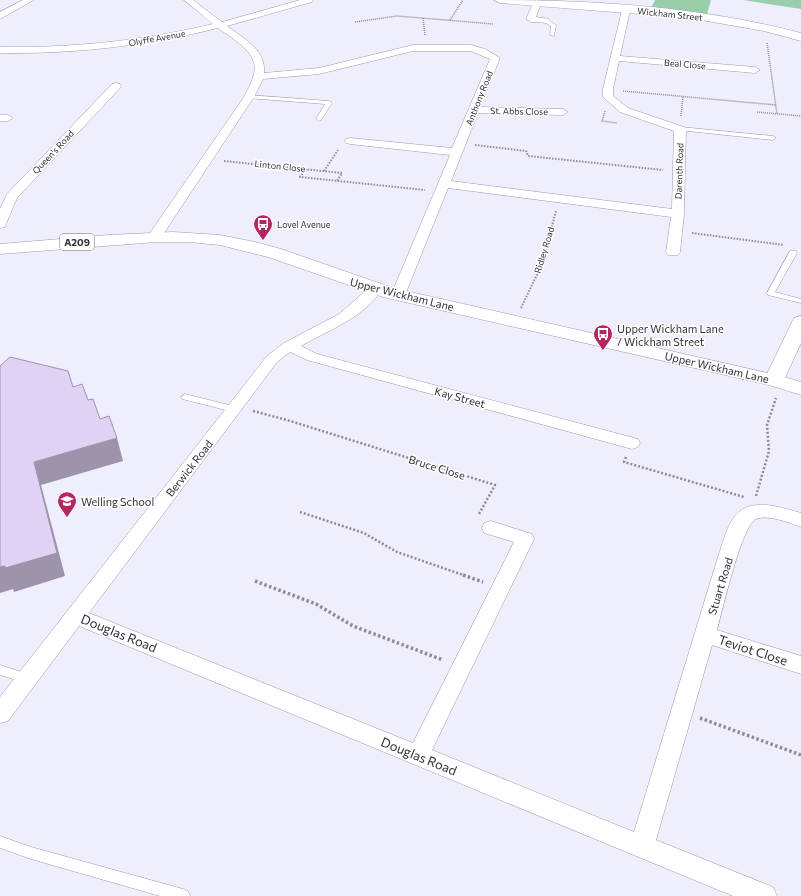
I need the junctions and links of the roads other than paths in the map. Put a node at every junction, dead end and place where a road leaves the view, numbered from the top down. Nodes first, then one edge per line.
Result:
1 (30, 0) edge
2 (188, 0) edge
3 (309, 0) edge
4 (500, 0) edge
5 (537, 3) junction
6 (626, 10) junction
7 (0, 16) edge
8 (546, 21) joint
9 (220, 25) junction
10 (552, 35) dead end
11 (801, 37) edge
12 (0, 50) edge
13 (615, 58) junction
14 (755, 70) dead end
15 (259, 76) junction
16 (116, 86) dead end
17 (249, 97) junction
18 (475, 110) junction
19 (563, 112) dead end
20 (319, 119) dead end
21 (680, 129) junction
22 (773, 138) dead end
23 (350, 141) dead end
24 (459, 148) junction
25 (443, 188) junction
26 (678, 214) junction
27 (0, 224) edge
28 (155, 236) junction
29 (0, 249) edge
30 (673, 252) dead end
31 (793, 252) dead end
32 (375, 290) junction
33 (398, 295) junction
34 (801, 301) edge
35 (801, 322) edge
36 (289, 346) junction
37 (777, 381) junction
38 (801, 389) edge
39 (185, 398) dead end
40 (235, 408) junction
41 (632, 443) road end
42 (801, 520) edge
43 (491, 528) road end
44 (75, 616) junction
45 (705, 634) junction
46 (801, 666) edge
47 (0, 670) edge
48 (27, 678) junction
49 (0, 714) edge
50 (418, 755) junction
51 (0, 842) edge
52 (642, 847) junction
53 (183, 896) edge
54 (764, 896) edge

1 - 7 street
2 - 9 street
3 - 9 street, Olyffe Avenue
4 - 5 main road, Wickham Street
5 - 6 main road, Wickham Street
5 - 8 street
6 - 11 main road, Wickham Street
6 - 13 street
8 - 10 lane
9 - 12 street, Olyffe Avenue
9 - 15 street
13 - 14 street, Beal Close
13 - 21 street, Darenth Road
15 - 17 street
15 - 18 street, Anthony Road
16 - 27 street, Queen's Road
17 - 20 lane
17 - 28 street
18 - 19 street, St. Abbs Close
18 - 24 street, Anthony Road
21 - 22 lane
21 - 26 street, Darenth Road
23 - 24 street
24 - 25 street, Anthony Road
25 - 26 street
25 - 33 street, Anthony Road
26 - 30 street, Darenth Road
28 - 29 main road, Upper Wickham Lane / A209
28 - 32 main road, Upper Wickham Lane / A209
31 - 34 lane
32 - 33 main road, Upper Wickham Lane / A209
32 - 36 street, Berwick Road
33 - 37 main road, Upper Wickham Lane / A209
35 - 37 main road
36 - 40 street, Berwick Road
36 - 41 street, Kay Street
37 - 38 main road, Upper Wickham Lane / A209
39 - 40 lane
40 - 44 street, Berwick Road
42 - 45 street, Stuart Road
43 - 50 street
44 - 48 street, Berwick Road
44 - 50 street, Douglas Road
45 - 46 street, Teviot Close
45 - 52 street, Stuart Road
47 - 48 lane
48 - 49 street, Berwick Road
50 - 52 street, Douglas Road
51 - 53 lane
52 - 54 street, Douglas Road

